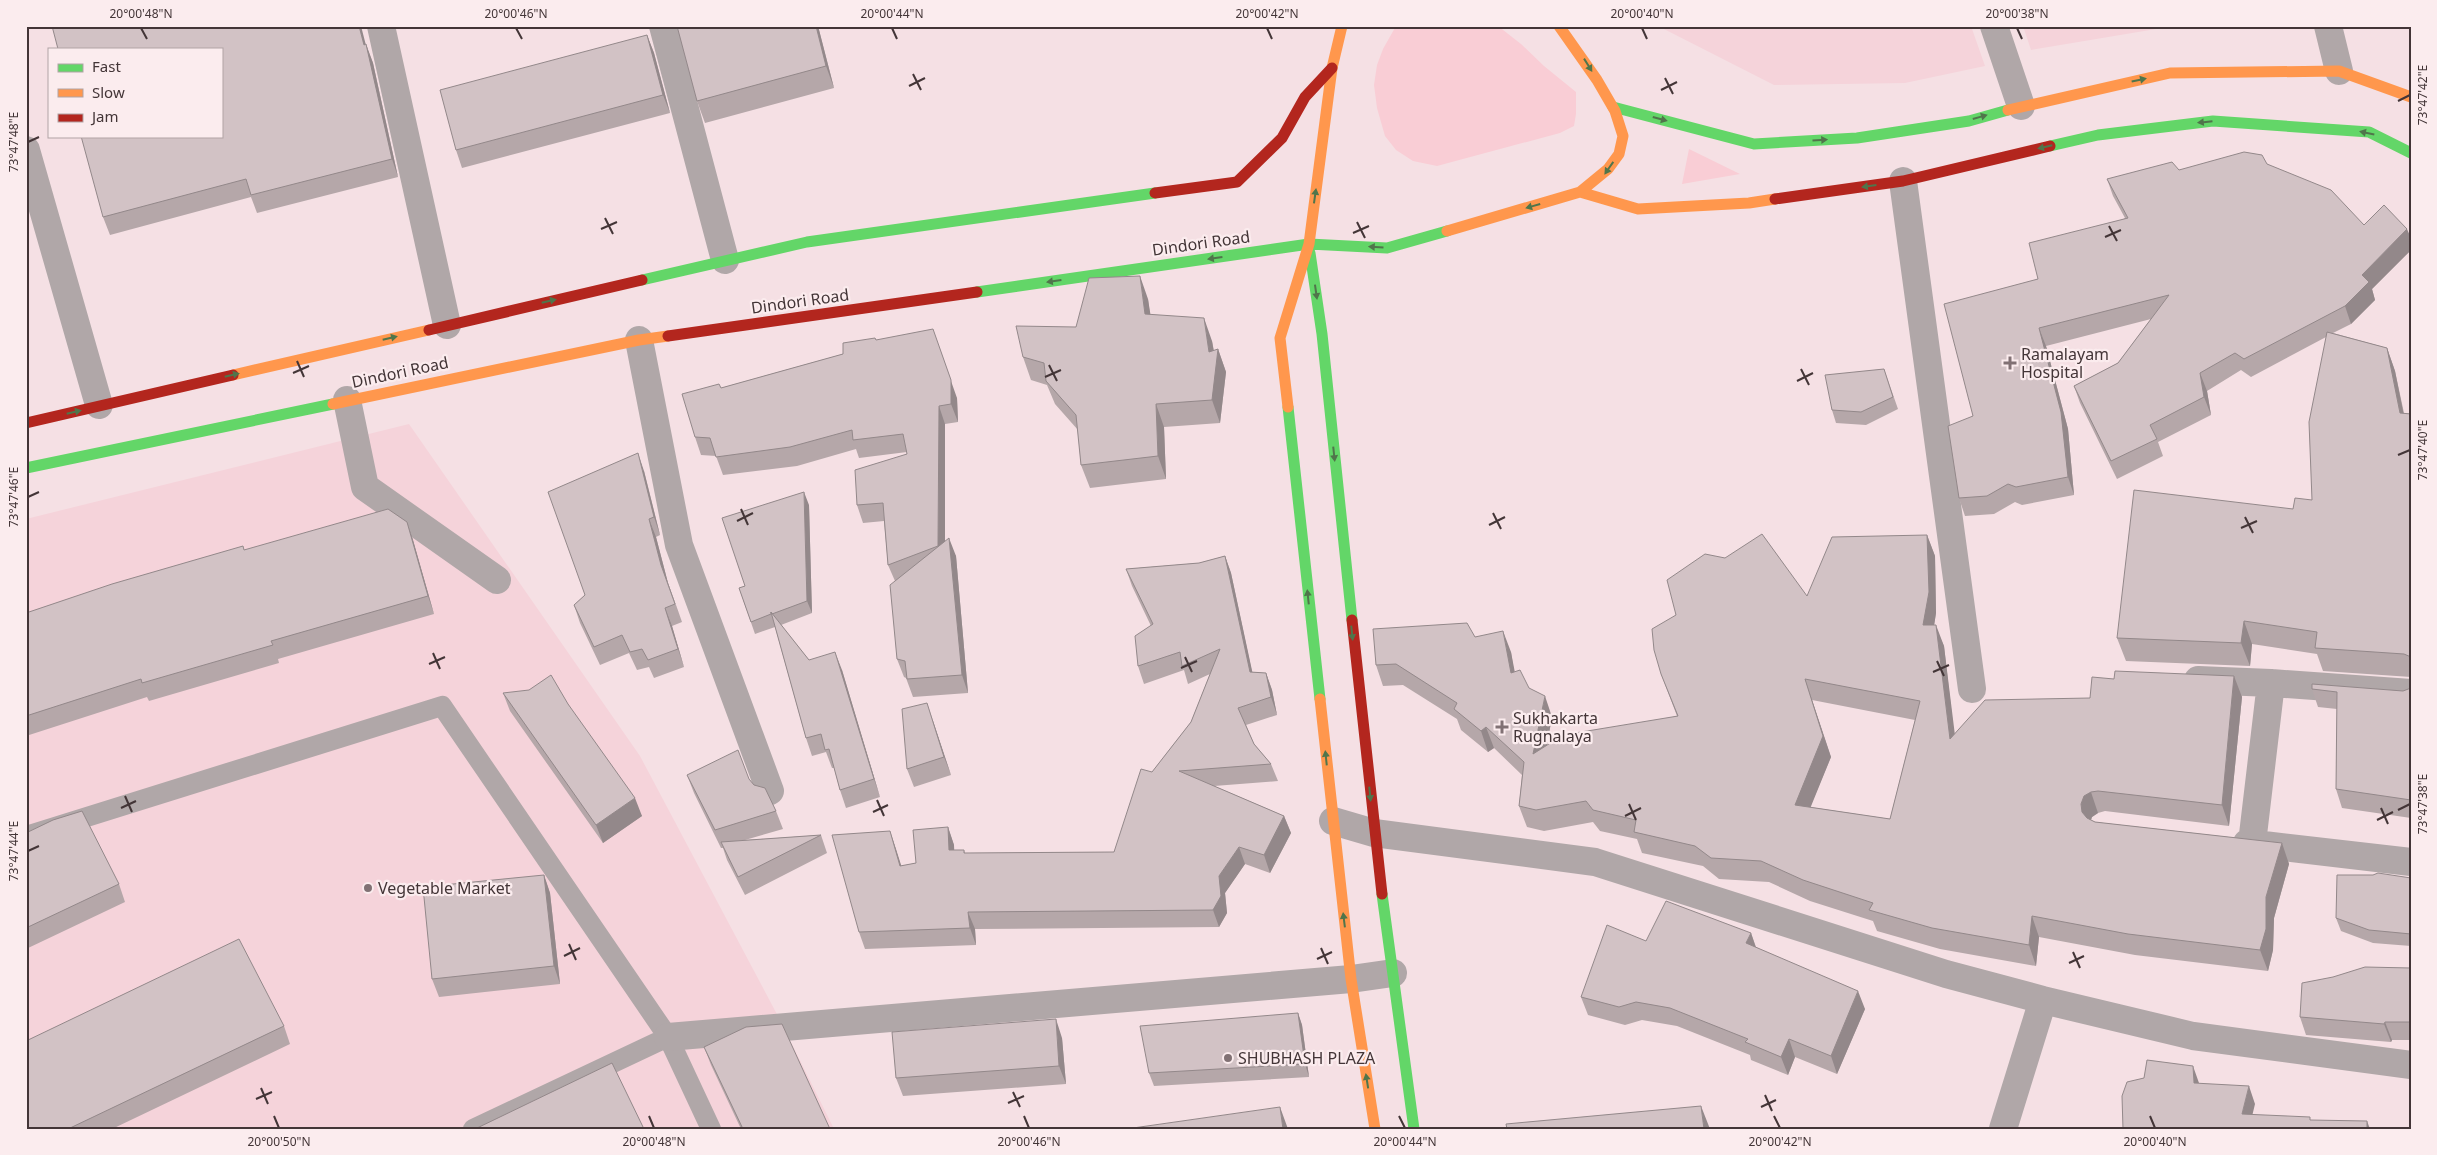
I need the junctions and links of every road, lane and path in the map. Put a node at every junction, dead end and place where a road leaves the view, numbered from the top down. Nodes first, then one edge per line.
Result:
1 (381, 26) edge
2 (663, 26) edge
3 (1342, 26) edge
4 (1559, 26) edge
5 (1994, 26) edge
6 (2328, 26) edge
7 (1332, 68) junction
8 (2339, 71) junction
9 (2411, 97) edge
10 (1613, 106) junction
11 (2021, 106) junction
12 (26, 150) edge
13 (2411, 153) edge
14 (1903, 181) junction
15 (1580, 192) junction
16 (1309, 244) junction
17 (725, 260) junction
18 (447, 325) junction
19 (638, 340) junction
20 (347, 400) junction
21 (99, 406) junction
22 (26, 423) edge
23 (26, 468) edge
24 (497, 580) dead end
25 (2171, 678) edge
26 (2271, 683) junction
27 (1972, 690) dead end
28 (2411, 694) edge
29 (770, 791) dead end
30 (1333, 821) junction
31 (1374, 833) junction
32 (26, 836) edge
33 (2222, 840) edge
34 (2252, 843) junction
35 (2411, 862) edge
36 (1393, 973) junction
37 (1351, 979) junction
38 (2044, 1000) junction
39 (668, 1037) junction
40 (2411, 1065) edge
41 (473, 1129) edge
42 (711, 1129) edge
43 (1375, 1129) edge
44 (1414, 1129) edge
45 (2003, 1129) edge

1 - 18 street
2 - 17 street
3 - 7 main road
4 -> 10 main road
5 - 11 street
6 - 8 street
16 -> 7 main road
7 - 17 main road
8 - 9 main road
11 -> 8 main road
10 -> 11 main road
10 -> 15 main road
12 - 21 street
13 -> 14 main road
14 -> 15 main road
14 - 27 street
15 -> 16 main road, Dindori Road
16 -> 19 main road, Dindori Road
30 -> 16 main road
16 -> 31 main road
18 -> 17 main road
21 -> 18 main road
19 - 20 main road, Dindori Road
19 - 29 street
20 - 23 main road, Dindori Road
20 - 24 street
22 -> 21 main road
25 - 26 street
26 - 28 street
26 - 34 street
30 - 31 street
37 -> 30 main road
31 - 36 main road
31 - 38 street
32 - 39 lane
33 - 34 street
34 - 35 street
36 - 37 street
36 - 44 main road
37 - 39 street
43 -> 37 main road
38 - 40 street
38 - 45 street
39 - 41 lane
39 - 42 lane

